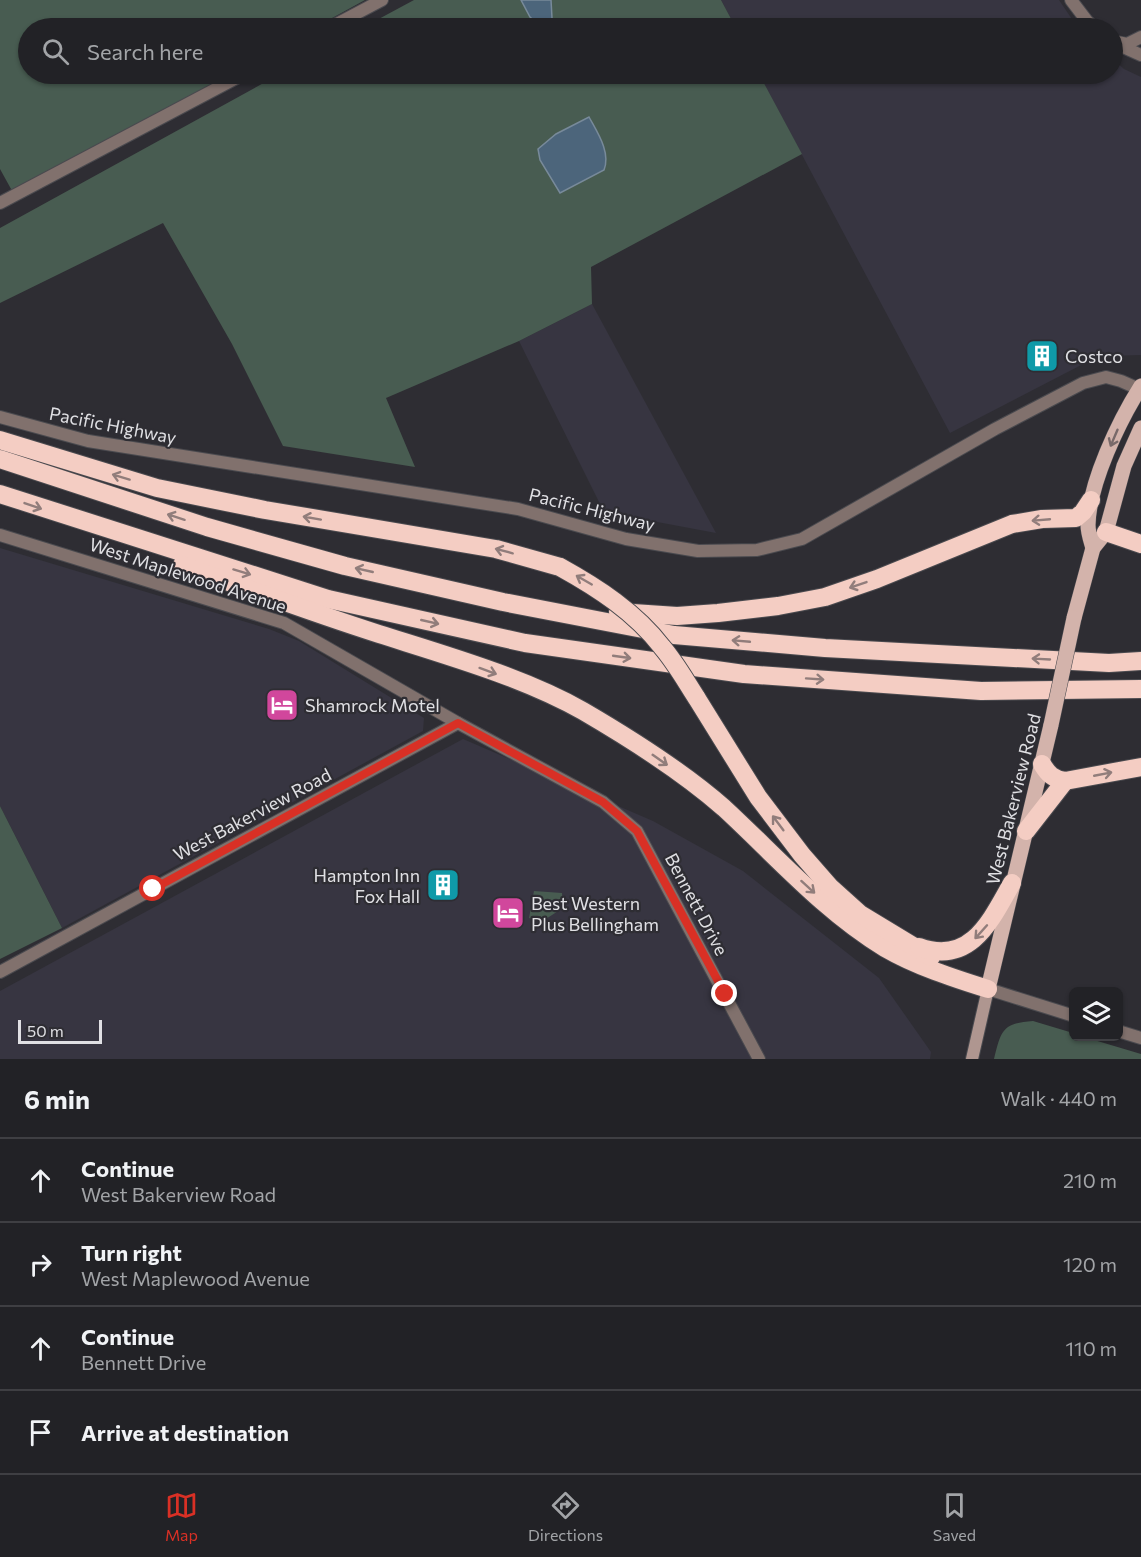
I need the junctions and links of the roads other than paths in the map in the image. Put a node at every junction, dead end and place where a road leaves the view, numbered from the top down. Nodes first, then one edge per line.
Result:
1 (382, 0) edge
2 (1071, 0) edge
3 (348, 18) edge
4 (1085, 18) edge
5 (1141, 38) edge
6 (1123, 43) edge
7 (1123, 47) edge
8 (1141, 55) edge
9 (225, 84) edge
10 (0, 204) edge
11 (1140, 387) edge
12 (0, 417) edge
13 (1141, 428) edge
14 (0, 440) edge
15 (0, 459) edge
16 (0, 494) edge
17 (1091, 500) junction
18 (66, 517) junction
19 (1106, 532) junction
20 (0, 535) edge
21 (1141, 544) edge
22 (1093, 548) junction
23 (503, 602) junction
24 (1141, 662) edge
25 (1141, 689) edge
26 (458, 723) junction
27 (1042, 764) junction
28 (1141, 766) edge
29 (1065, 781) junction
30 (637, 831) joint
31 (1026, 831) junction
32 (1012, 883) junction
33 (903, 942) junction
34 (0, 972) edge
35 (988, 989) junction
36 (1069, 1014) edge
37 (1123, 1032) edge
38 (1141, 1038) edge
39 (759, 1059) edge
40 (972, 1059) edge

1 - 3 street
2 - 4 street
5 - 6 street
7 - 8 street
9 - 10 street
11 - 12 street, Pacific Highway
11 -> 17 main road, West Bakerview Road
13 - 19 main road, West Bakerview Road
33 -> 14 highway, bridge
23 -> 15 highway
16 -> 18 highway
17 - 22 main road, West Bakerview Road
17 -> 23 highway
18 -> 25 highway
18 -> 35 highway
19 - 21 highway
19 - 22 main road, West Bakerview Road
20 - 26 street, West Maplewood Avenue
22 - 27 main road, West Bakerview Road, bridge
24 -> 23 highway
26 - 30 street, West Maplewood Avenue
26 - 34 street, West Bakerview Road
27 - 29 highway
27 - 31 main road, West Bakerview Road
29 -> 28 highway
29 - 31 highway
30 - 39 street, Bennett Drive
31 - 32 main road, West Bakerview Road
32 -> 33 highway
32 - 35 main road, West Bakerview Road
33 - 35 highway
35 - 36 street
35 - 40 main road, West Bakerview Road
37 - 38 street

